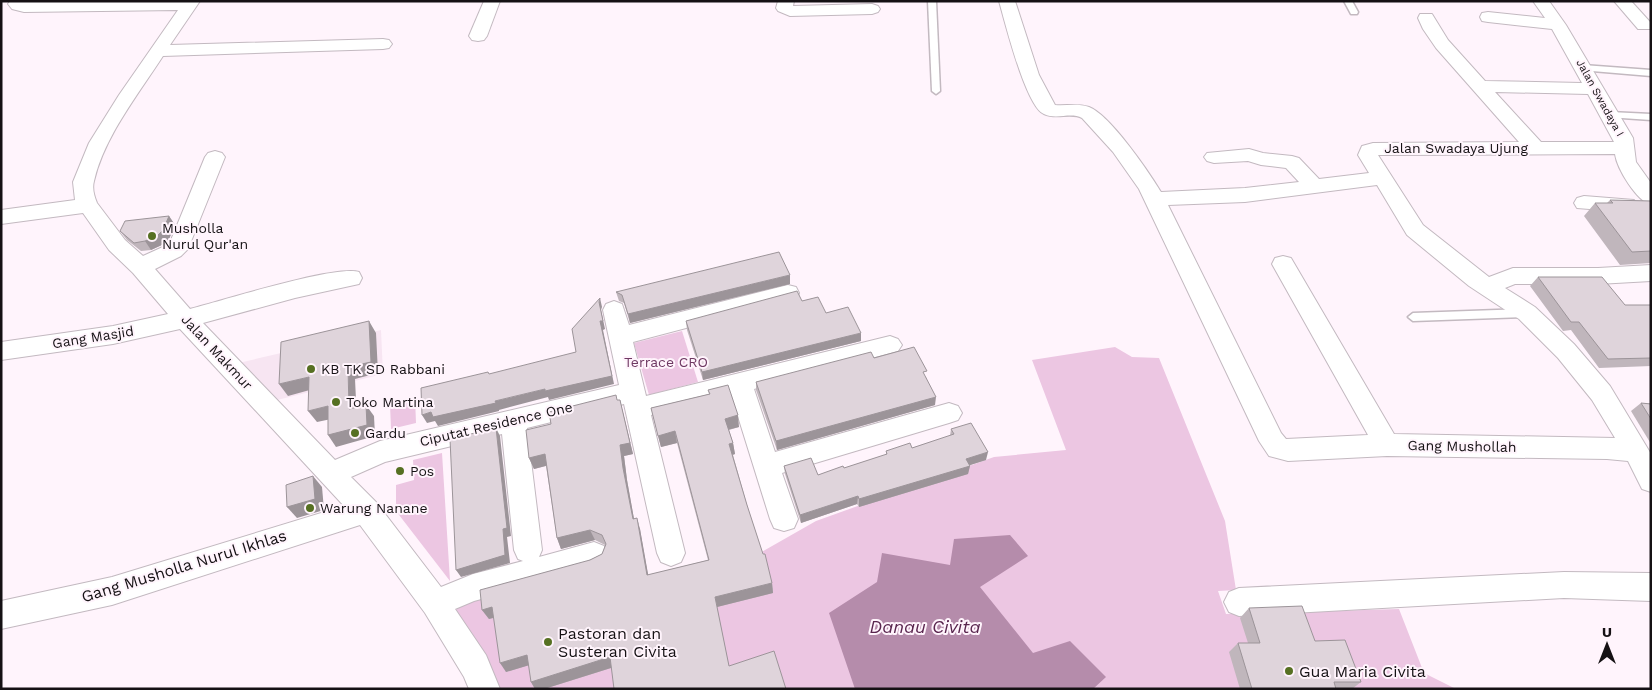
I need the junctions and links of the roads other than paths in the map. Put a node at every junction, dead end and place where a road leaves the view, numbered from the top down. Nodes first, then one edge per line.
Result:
1 (18, 1) edge
2 (492, 1) edge
3 (786, 1) edge
4 (932, 1) edge
5 (1007, 1) edge
6 (1348, 1) edge
7 (1541, 1) edge
8 (1622, 1) edge
9 (191, 3) edge
10 (872, 9) dead end
11 (1354, 12) dead end
12 (1488, 17) dead end
13 (1426, 18) dead end
14 (1558, 25) junction
15 (1644, 25) dead end
16 (478, 36) dead end
17 (383, 44) dead end
18 (159, 51) junction
19 (1583, 68) junction
20 (1651, 73) edge
21 (1480, 86) junction
22 (1595, 89) junction
23 (936, 91) dead end
24 (1610, 115) junction
25 (1651, 117) edge
26 (1535, 148) junction
27 (1625, 148) junction
28 (1214, 156) dead end
29 (215, 157) dead end
30 (1382, 178) junction
31 (1315, 187) junction
32 (1651, 198) edge
33 (1154, 199) junction
34 (1584, 204) dead end
35 (88, 205) junction
36 (1651, 206) edge
37 (1, 217) edge
38 (1282, 264) dead end
39 (141, 267) junction
40 (1651, 273) edge
41 (350, 278) dead end
42 (1487, 286) junction
43 (788, 293) edge
44 (614, 310) dead end
45 (1527, 313) junction
46 (1413, 318) dead end
47 (185, 319) junction
48 (620, 336) junction
49 (890, 345) dead end
50 (1, 351) edge
51 (740, 383) junction
52 (636, 400) junction
53 (950, 413) dead end
54 (513, 420) junction
55 (1387, 445) junction
56 (1636, 451) junction
57 (767, 466) junction
58 (332, 474) junction
59 (1651, 481) edge
60 (366, 511) junction
61 (784, 519) dead end
62 (528, 550) dead end
63 (672, 553) dead end
64 (594, 555) dead end
65 (1651, 587) edge
66 (1238, 602) dead end
67 (435, 603) junction
68 (1, 615) edge
69 (485, 689) edge

1 - 9 street
2 - 16 street
3 - 10 street
4 - 23 lane
5 - 33 street
6 - 11 lane
7 - 14 street, Jalan Swadaya I
8 - 15 street
9 - 18 street, Jalan Makmur
12 - 14 street
13 - 21 street
14 - 19 street, Jalan Swadaya I
17 - 18 street
18 - 35 street, Jalan Makmur
19 - 20 lane
19 - 22 street, Jalan Swadaya I
21 - 22 street
21 - 26 street
22 - 24 street, Jalan Swadaya I
24 - 25 lane
24 - 27 street, Jalan Swadaya I
26 - 27 street, Jalan Swadaya Ujung
26 - 30 street, Jalan Swadaya Ujung
27 - 32 street, Jalan Swadaya I
28 - 31 street
29 - 39 street
30 - 31 street
30 - 42 street, Jalan Swadaya Ujung
31 - 33 street
33 - 55 street, Gang Mushollah
34 - 36 street
35 - 37 street
35 - 39 street, Jalan Makmur
38 - 55 street
39 - 47 street, Jalan Makmur
40 - 42 street
41 - 47 street, Gang Masjid
42 - 45 street, Jalan Swadaya Ujung
43 - 48 street
44 - 48 street
45 - 46 lane
45 - 56 street, Jalan Swadaya Ujung
47 - 50 street, Gang Masjid
47 - 58 street, Jalan Makmur
48 - 52 street
49 - 51 street, Ciputat Residence One
51 - 52 street, Ciputat Residence One
51 - 57 street
52 - 54 street, Ciputat Residence One
52 - 63 street
53 - 57 street
54 - 58 street, Ciputat Residence One
54 - 62 street
55 - 56 street, Gang Mushollah
56 - 59 street, Jalan Swadaya Ujung
57 - 61 street
58 - 60 street, Jalan Makmur
60 - 67 street, Jalan Makmur
60 - 68 street, Gang Musholla Nurul Ikhlas
64 - 67 street
65 - 66 street
67 - 69 street, Jalan Makmur

